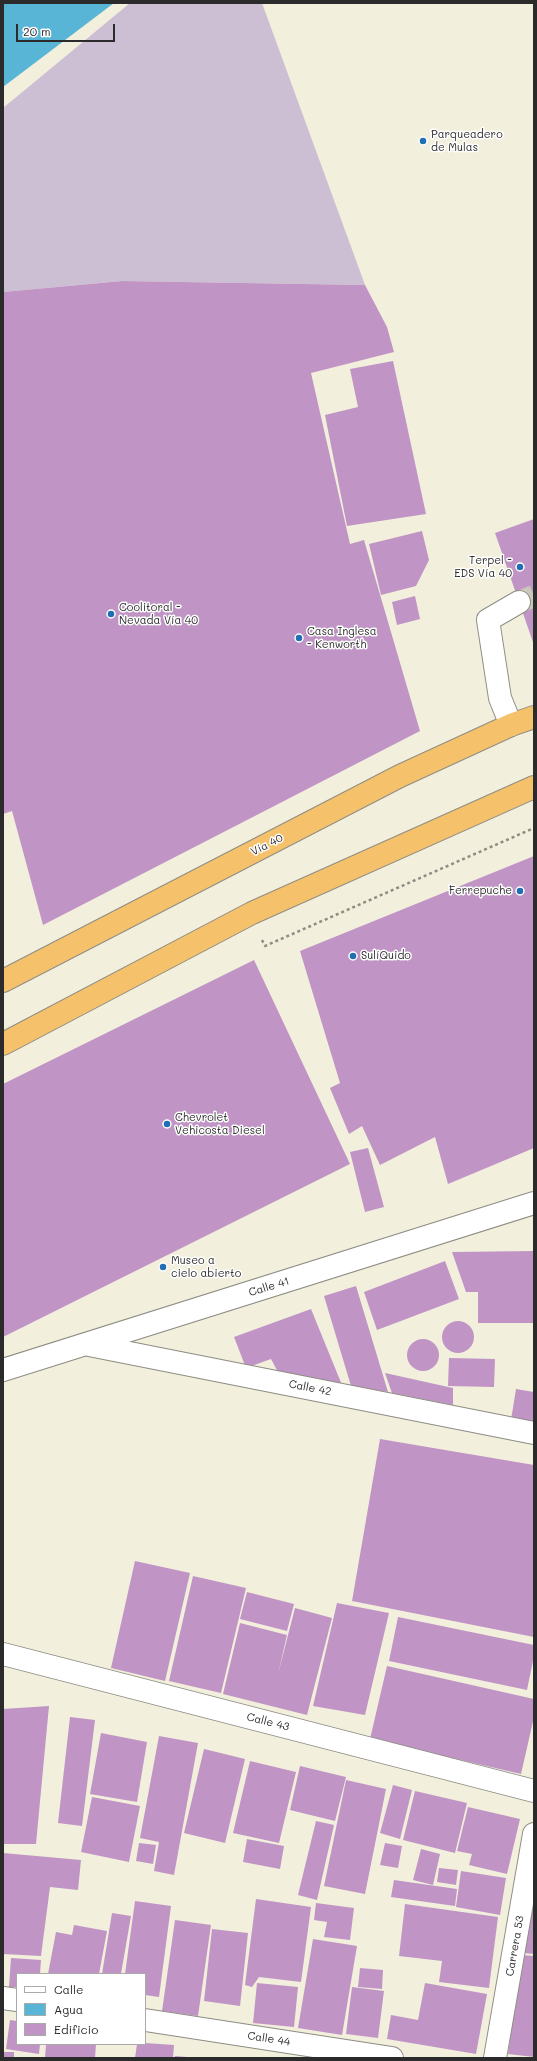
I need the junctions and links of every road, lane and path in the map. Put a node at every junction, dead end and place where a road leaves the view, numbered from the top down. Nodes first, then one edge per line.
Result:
1 (519, 602) tunnel mouth
2 (534, 717) edge
3 (512, 725) junction
4 (534, 787) edge
5 (534, 828) edge
6 (252, 913) junction
7 (3, 981) edge
8 (3, 1044) edge
9 (534, 1203) edge
10 (86, 1344) junction
11 (3, 1370) edge
12 (534, 1433) edge
13 (3, 1654) edge
14 (534, 1791) edge
15 (534, 1834) edge
16 (3, 1998) edge
17 (16, 2000) edge
18 (146, 2020) edge
19 (392, 2058) edge
20 (495, 2058) edge

1 - 3 street
2 - 3 highway, Vía 40
3 - 7 highway, Vía 40
4 - 6 highway
5 - 6 path
6 - 8 highway
9 - 10 street, Calle 41
10 - 11 street, Calle 41
10 - 12 street, Calle 42
13 - 14 street, Calle 43
15 - 20 street, Carrera 53
16 - 17 street
18 - 19 street, Calle 44

